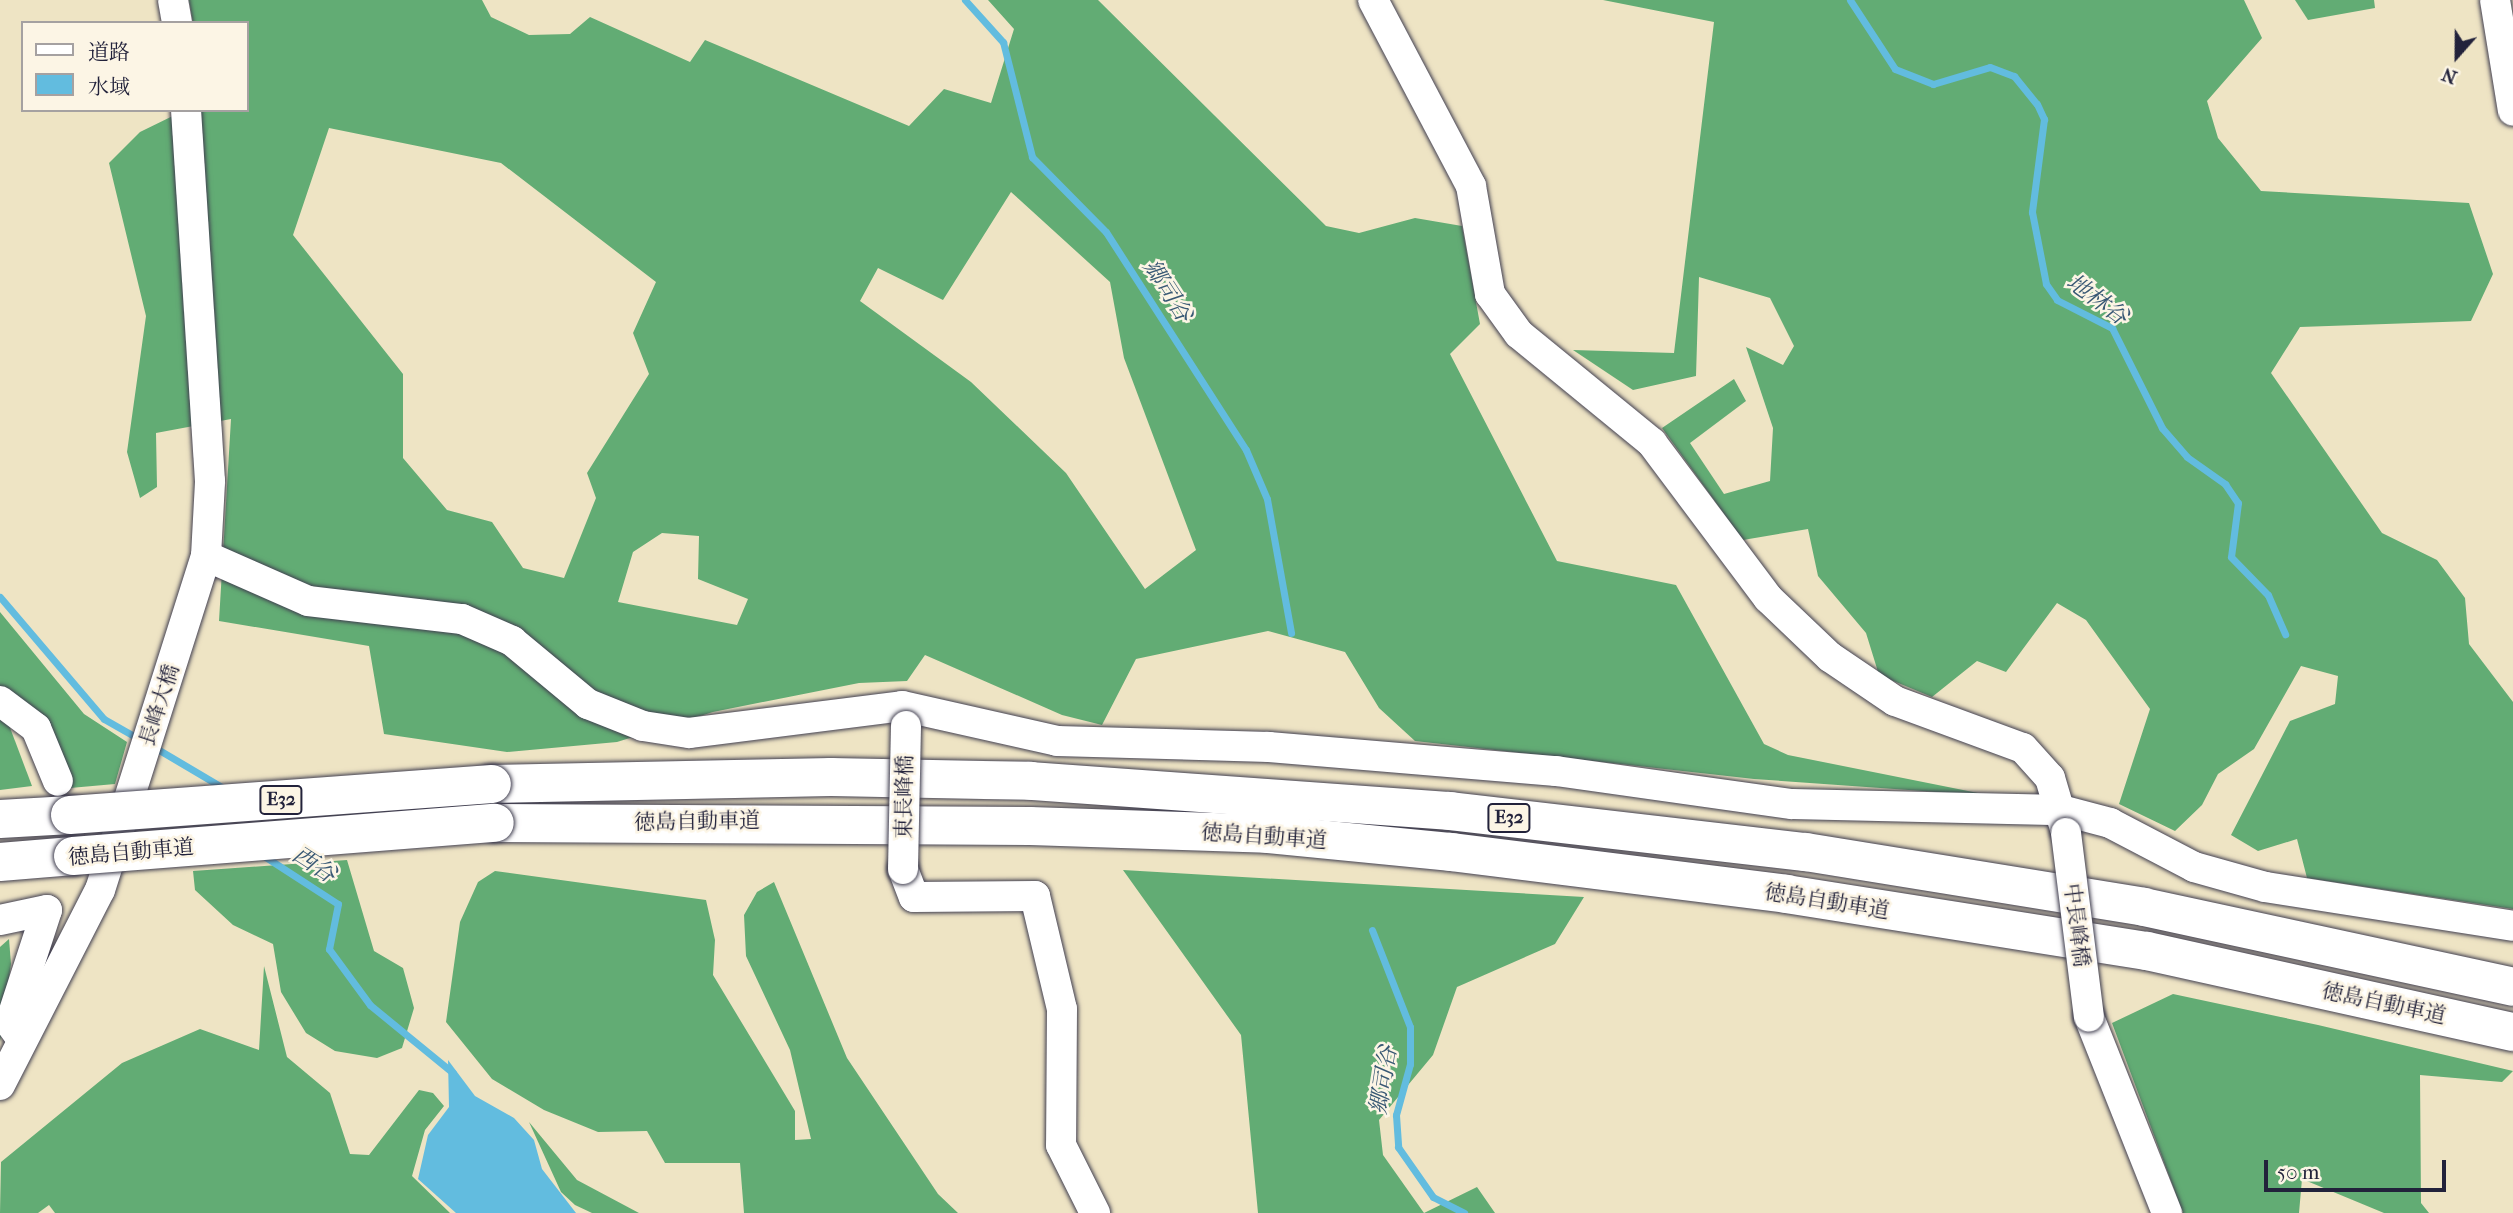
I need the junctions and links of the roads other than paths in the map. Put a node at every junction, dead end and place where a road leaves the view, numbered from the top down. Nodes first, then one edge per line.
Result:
1 (173, 0) edge
2 (1373, 0) edge
3 (2495, 0) edge
4 (177, 21) edge
5 (2513, 111) edge
6 (186, 112) edge
7 (202, 570) junction
8 (0, 701) edge
9 (904, 716) junction
10 (64, 798) junction
11 (0, 819) edge
12 (2063, 821) junction
13 (0, 862) edge
14 (0, 920) edge
15 (2513, 926) edge
16 (2513, 987) edge
17 (2513, 1032) edge
18 (21, 1038) junction
19 (0, 1085) edge
20 (1096, 1213) edge
21 (2167, 1213) edge

1 - 4 street
2 - 12 street, 中長峰橋
3 - 5 street
6 - 7 street, 長峰大橋
7 - 9 street
7 - 18 street, 長峰大橋
8 - 10 street
9 - 12 street
9 - 20 street, 東長峰橋, bridge
10 - 11 highway, 徳島自動車道 / E32
10 - 16 highway, 徳島自動車道 / E32, bridge
12 - 15 street
12 - 21 street, 中長峰橋, bridge
13 - 17 highway, 徳島自動車道 / E32, bridge
14 - 18 street
18 - 19 street, 長峰大橋

